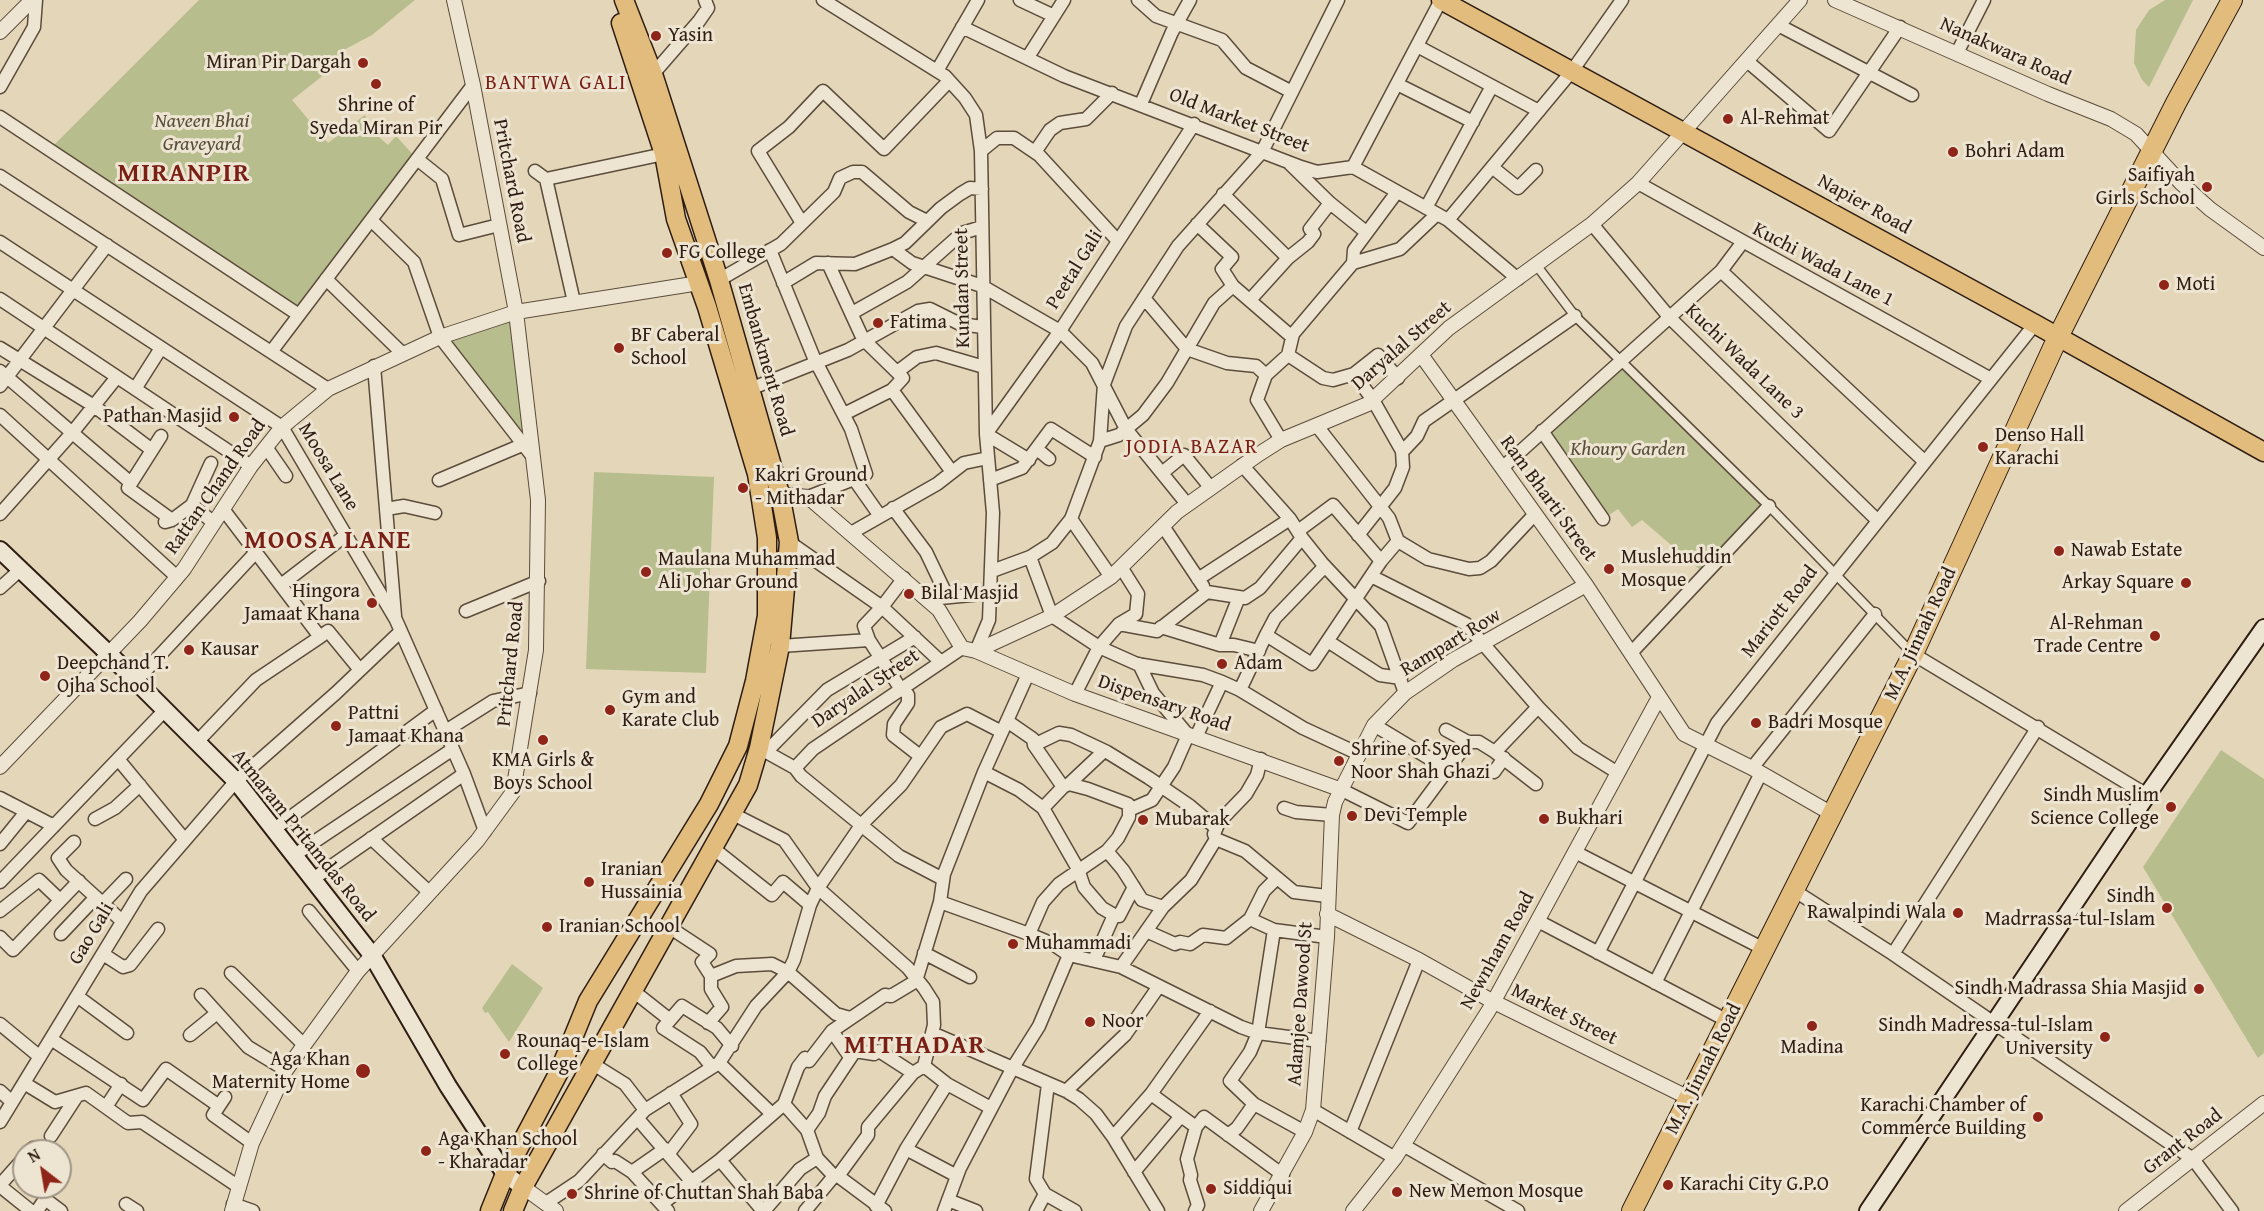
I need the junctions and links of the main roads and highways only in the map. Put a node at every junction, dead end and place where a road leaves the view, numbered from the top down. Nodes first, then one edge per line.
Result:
1 (613, 0) edge
2 (624, 0) edge
3 (1441, 0) edge
4 (2232, 0) edge
5 (2058, 337) junction
6 (2264, 452) edge
7 (0, 550) edge
8 (2264, 628) edge
9 (505, 1174) junction
10 (523, 1187) junction
11 (490, 1211) edge
12 (513, 1211) edge
13 (1632, 1211) edge
14 (1868, 1211) edge

1 - 9 main road, Embankment Road
2 - 10 main road, Embankment Road
3 - 5 main road, Napier Road
4 - 5 highway, M.A. Jinnah Road
5 - 6 main road, Napier Road
5 - 13 highway, M.A. Jinnah Road
7 - 9 main road, Atmaram Pritamdas Road
8 - 14 main road
9 - 10 main road, Atmaram Pritamdas Road
9 - 11 main road, Embankment Road
10 - 12 main road, Embankment Road

